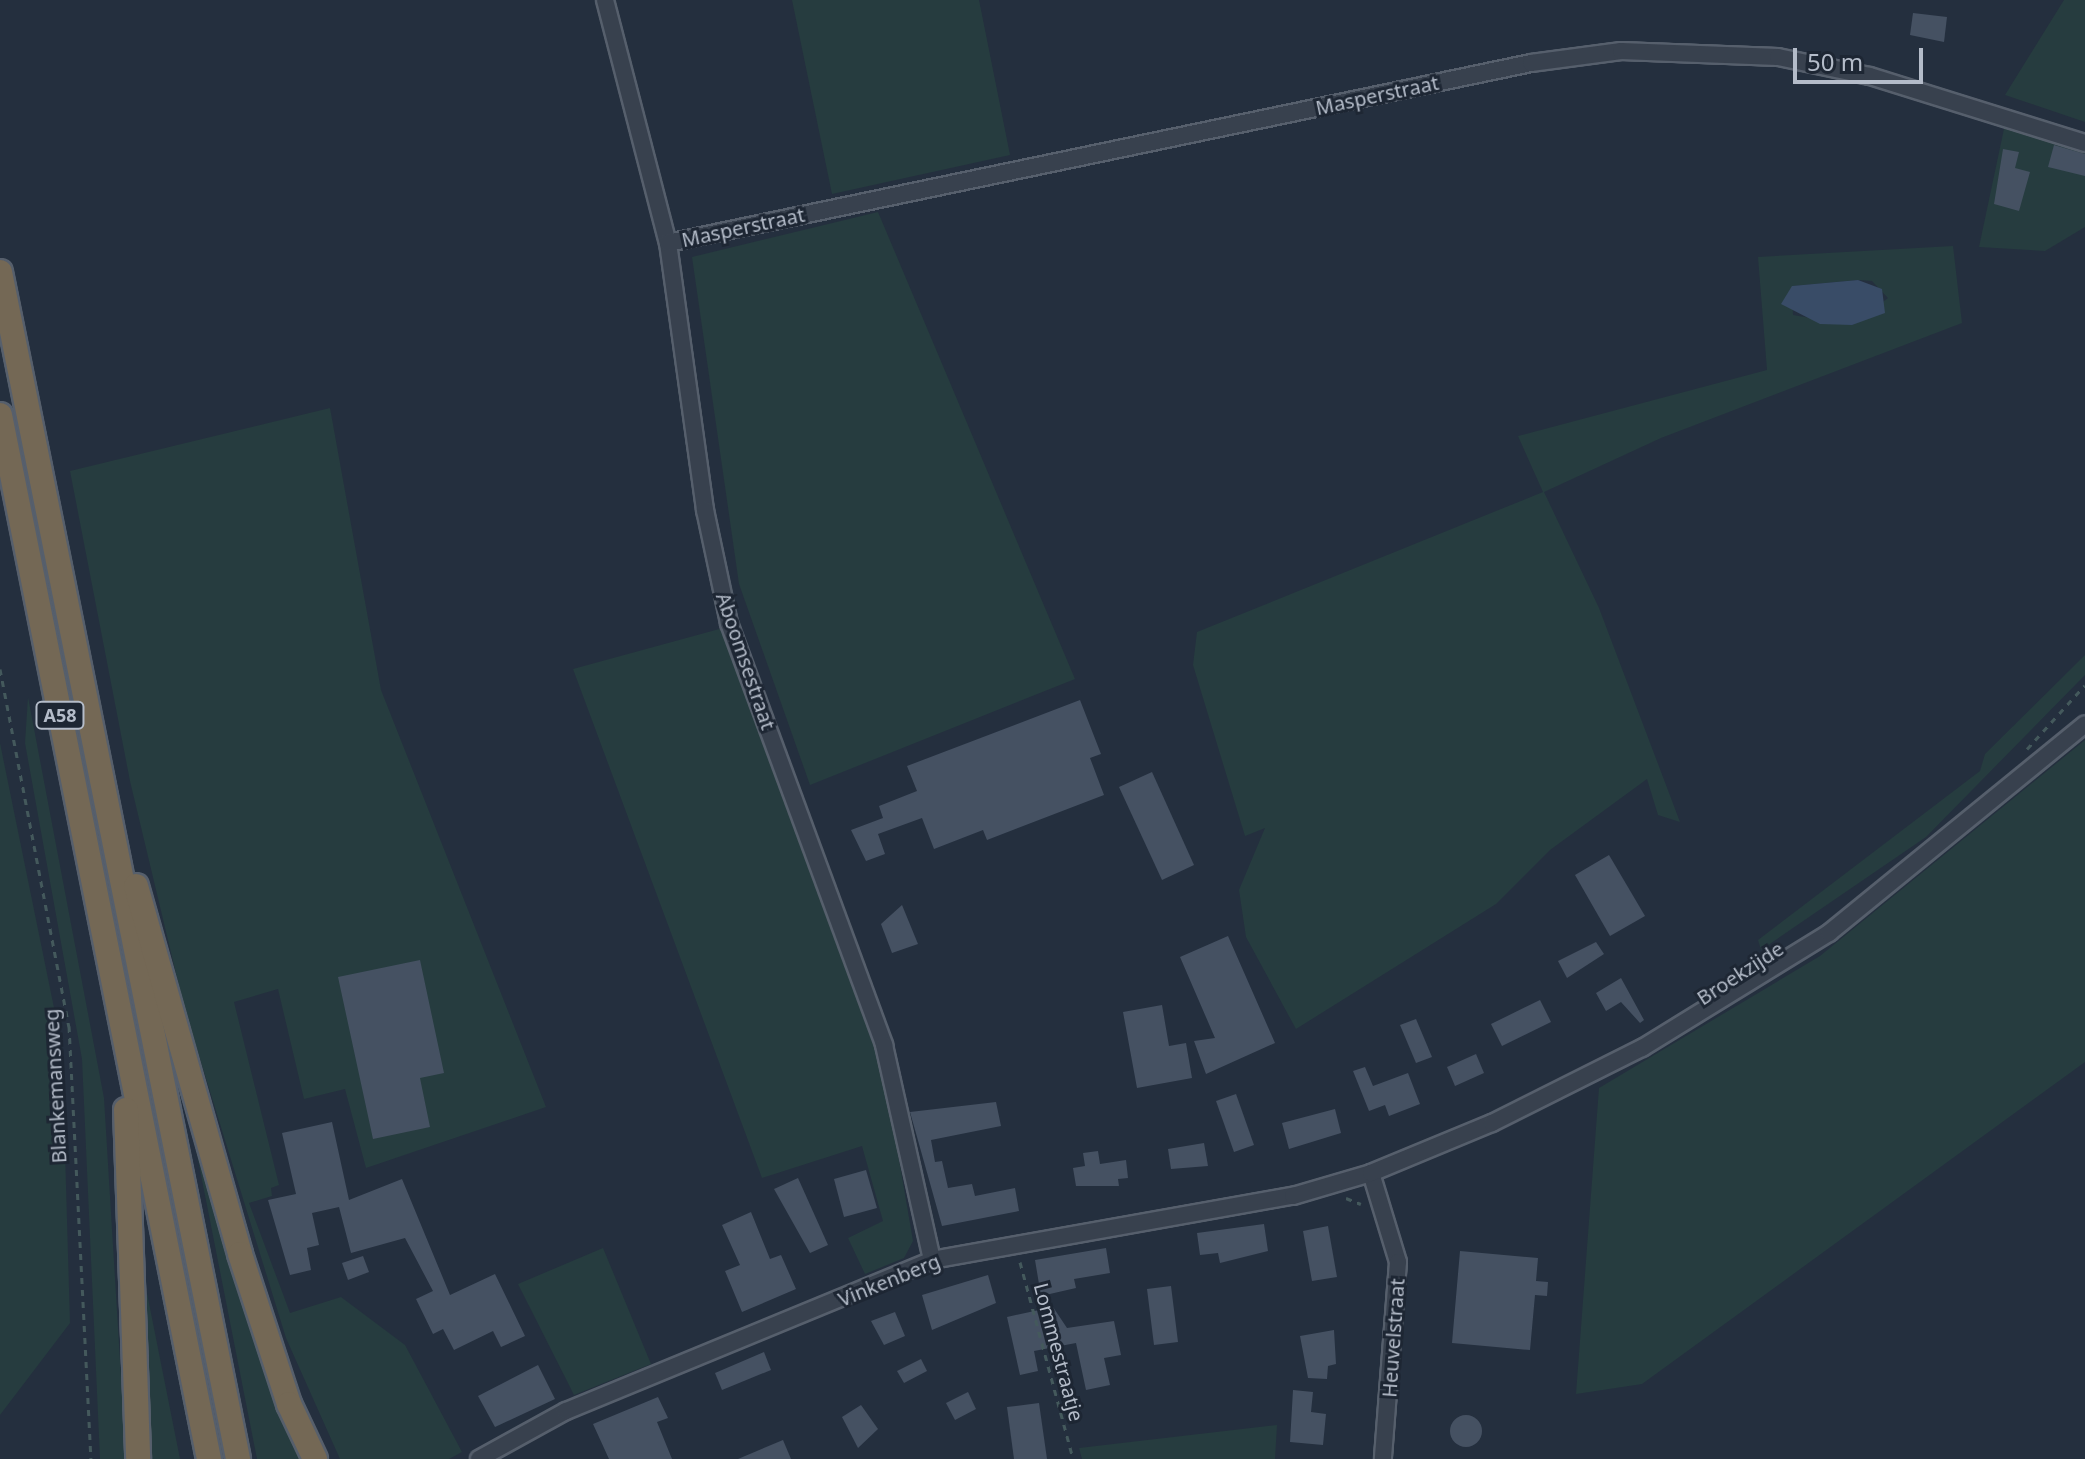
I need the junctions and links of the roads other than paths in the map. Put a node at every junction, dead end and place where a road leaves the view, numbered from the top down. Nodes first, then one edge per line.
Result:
1 (605, 0) edge
2 (2085, 143) edge
3 (668, 243) junction
4 (0, 272) edge
5 (0, 415) edge
6 (2085, 724) edge
7 (95, 747) junction
8 (119, 1016) junction
9 (1371, 1173) junction
10 (932, 1260) junction
11 (138, 1459) edge
12 (209, 1459) edge
13 (238, 1459) edge
14 (315, 1459) edge
15 (479, 1459) edge
16 (1383, 1459) edge

1 - 3 street, Aboomsestraat
2 - 3 street, Masperstraat
3 - 10 street, Aboomsestraat
4 - 7 highway, A58
5 - 8 highway, A58
6 - 9 street, Broekzijde
7 - 13 highway, A58
7 - 14 highway, A58
8 - 11 highway, A58
8 - 12 highway, A58
9 - 10 street, Vinkenberg
9 - 16 street, Heuvelstraat
10 - 15 street, Vinkenberg

